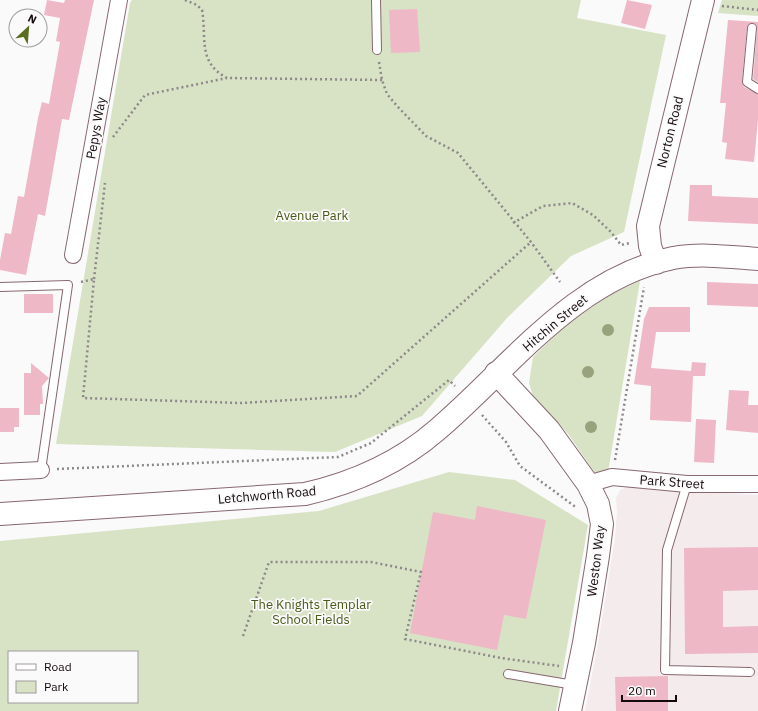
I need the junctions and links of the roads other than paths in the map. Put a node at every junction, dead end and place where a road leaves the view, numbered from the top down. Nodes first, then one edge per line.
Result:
1 (119, 0) edge
2 (376, 0) edge
3 (702, 2) edge
4 (752, 28) dead end
5 (377, 50) road end
6 (758, 89) edge
7 (73, 255) dead end
8 (758, 259) edge
9 (651, 271) junction
10 (0, 287) edge
11 (496, 373) junction
12 (41, 470) joint
13 (0, 472) edge
14 (588, 484) junction
15 (687, 484) junction
16 (758, 484) edge
17 (0, 514) edge
18 (750, 672) dead end
19 (508, 674) dead end
20 (570, 676) junction
21 (570, 711) edge

1 - 7 street, Pepys Way
2 - 5 lane
3 - 9 main road, Norton Road
4 - 6 lane
8 - 9 main road, Hitchin Street
9 - 11 main road, Hitchin Street
10 - 12 lane
11 - 14 main road, Weston Way
11 - 17 main road, Letchworth Road
12 - 13 street
14 - 15 street, Park Street
14 - 20 main road, Weston Way
15 - 16 street, Park Street
15 - 18 lane
19 - 20 lane
20 - 21 main road, Weston Way

